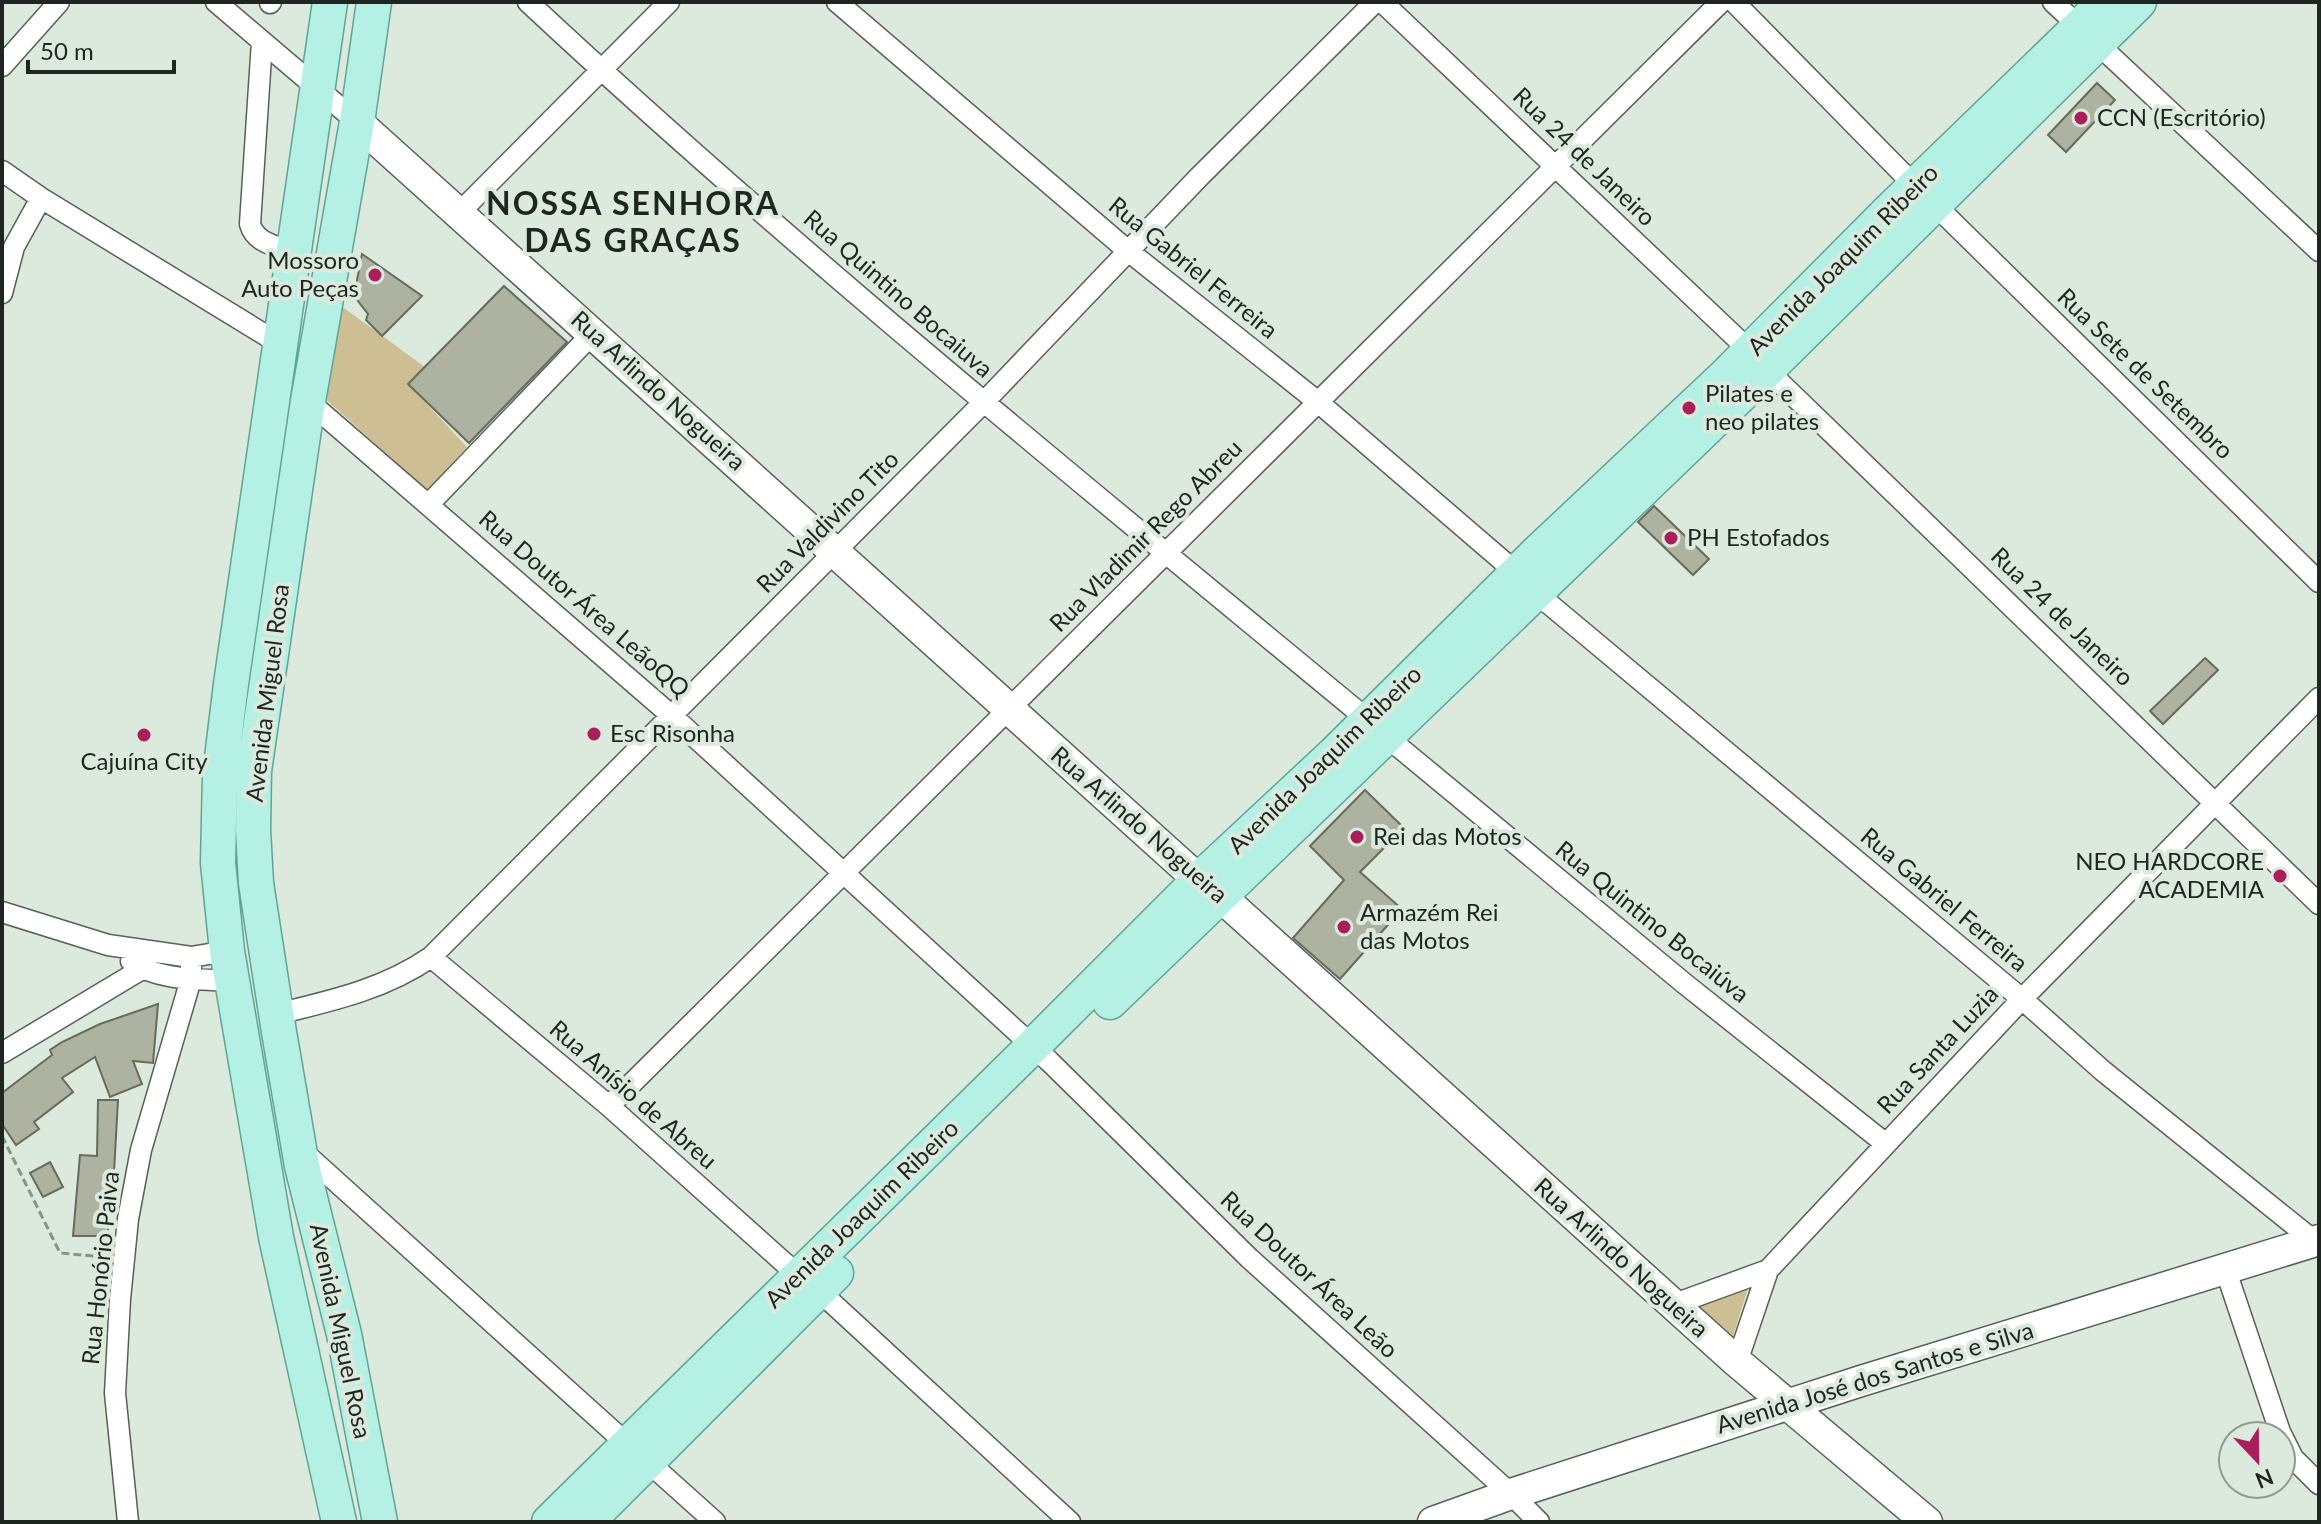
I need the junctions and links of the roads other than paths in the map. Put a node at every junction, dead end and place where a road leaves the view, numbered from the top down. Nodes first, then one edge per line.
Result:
1 (59, 2) edge
2 (216, 2) edge
3 (330, 2) edge
4 (374, 2) edge
5 (528, 2) edge
6 (669, 2) edge
7 (837, 2) edge
8 (1375, 2) edge
9 (1382, 2) edge
10 (1721, 2) edge
11 (1734, 2) edge
12 (2053, 2) edge
13 (2105, 2) edge
14 (2139, 2) edge
15 (2089, 36) junction
16 (262, 41) junction
17 (2, 66) edge
18 (600, 69) junction
19 (316, 89) junction
20 (357, 122) junction
21 (1556, 166) junction
22 (2, 171) edge
23 (1925, 196) junction
24 (41, 198) junction
25 (460, 212) junction
26 (1127, 250) junction
27 (2319, 251) edge
28 (293, 252) junction
29 (2, 293) edge
30 (593, 333) junction
31 (280, 344) junction
32 (1758, 360) junction
33 (308, 401) junction
34 (1318, 402) junction
35 (983, 403) junction
36 (429, 504) junction
37 (835, 552) junction
38 (1166, 553) junction
39 (2319, 582) edge
40 (1527, 583) junction
41 (2319, 698) edge
42 (1009, 709) junction
43 (672, 716) junction
44 (1378, 729) junction
45 (2216, 802) junction
46 (843, 874) junction
47 (1209, 887) junction
48 (2319, 904) edge
49 (2, 912) edge
50 (108, 945) junction
51 (191, 957) junction
52 (431, 957) junction
53 (230, 966) junction
54 (142, 969) junction
55 (191, 979) junction
56 (2022, 999) junction
57 (277, 1014) junction
58 (2, 1053) edge
59 (1041, 1054) junction
60 (609, 1106) junction
61 (1886, 1144) junction
62 (299, 1148) junction
63 (2317, 1242) edge
64 (1768, 1270) junction
65 (2226, 1271) junction
66 (809, 1283) junction
67 (1672, 1305) junction
68 (1737, 1362) junction
69 (1788, 1405) junction
70 (637, 1453) junction
71 (2319, 1484) edge
72 (1511, 1494) junction
73 (381, 1521) edge
74 (128, 1522) edge
75 (339, 1522) edge
76 (549, 1522) edge
77 (587, 1522) edge
78 (715, 1522) edge
79 (1070, 1522) edge
80 (1433, 1522) edge
81 (1539, 1522) edge
82 (1927, 1522) edge

1 - 17 street
2 - 16 street
3 - 19 main road, Avenida Miguel Rosa
4 - 20 main road, Avenida Miguel Rosa
5 - 18 street, Rua Quintino Bocaiuva
6 - 18 street
7 - 26 street, Rua Gabriel Ferreira
8 - 26 street, Rua Valdivino Tito
9 - 21 street, Rua 24 de Janeiro
10 - 21 street, Rua Vladimir Rego Abreu
11 - 23 street, Rua Sete de Setembro
12 - 15 street
13 - 15 main road, Avenida Joaquim Ribeiro
14 - 15 main road, Avenida Joaquim Ribeiro
15 - 23 main road, Avenida Joaquim Ribeiro
15 - 27 street
16 - 19 street
16 - 28 street
18 - 25 street
18 - 35 street, Rua Quintino Bocaiuva
19 - 20 street
19 - 28 main road, Avenida Miguel Rosa
20 - 25 street, Rua Arlindo Nogueira
20 - 33 main road, Avenida Miguel Rosa
21 - 32 street, Rua 24 de Janeiro
21 - 34 street, Rua Vladimir Rego Abreu
22 - 24 street
23 - 32 main road, Avenida Joaquim Ribeiro
23 - 39 street, Rua Sete de Setembro
24 - 29 street
24 - 31 street
25 - 30 street, Rua Arlindo Nogueira
26 - 34 street, Rua Gabriel Ferreira
26 - 35 street, Rua Valdivino Tito
28 - 31 main road, Avenida Miguel Rosa
30 - 36 street
30 - 37 street, Rua Arlindo Nogueira
31 - 53 main road, Avenida Miguel Rosa
32 - 40 main road, Avenida Joaquim Ribeiro
32 - 45 street, Rua 24 de Janeiro
33 - 36 street, Rua Doutor Área LeãoQQ
33 - 57 main road, Avenida Miguel Rosa
34 - 38 street, Rua Vladimir Rego Abreu
34 - 40 street, Rua Gabriel Ferreira
35 - 37 street, Rua Valdivino Tito
35 - 38 street, Rua Quintino Bocaiúva
36 - 43 street, Rua Doutor Área LeãoQQ
37 - 42 street, Rua Arlindo Nogueira
37 - 43 street, Rua Valdivino Tito
38 - 42 street, Rua Vladimir Rego Abreu
38 - 44 street, Rua Quintino Bocaiúva
40 - 44 main road, Avenida Joaquim Ribeiro
40 - 56 street, Rua Gabriel Ferreira
41 - 45 street, Rua Santa Luzia
42 - 46 street, Rua Vladimir Rego Abreu
42 - 47 street, Rua Arlindo Nogueira
43 - 46 street, Rua Doutor Área LeãoQQ
43 - 52 street, Rua Valdivino Tito
44 - 47 main road, Avenida Joaquim Ribeiro
44 - 61 street, Rua Quintino Bocaiúva
45 - 48 street, Rua 24 de Janeiro
45 - 56 street, Rua Santa Luzia
46 - 59 street, Rua Doutor Área LeãoQQ
46 - 60 street, Rua Vladimir Rego Abreu
47 - 59 main road, Avenida Joaquim Ribeiro
47 - 67 street, Rua Arlindo Nogueira
49 - 50 street
50 - 51 street
50 - 54 street
51 - 53 street
51 - 55 street, Rua Honório Paiva
52 - 57 street, Rua Valdivino Tito
52 - 60 street, Rua Anísio de Abreu
53 - 55 street
53 - 75 main road, Avenida Miguel Rosa
54 - 55 street
54 - 58 street
55 - 74 street, Rua Honório Paiva
56 - 61 street, Rua Santa Luzia
56 - 63 street, Rua Gabriel Ferreira
57 - 62 main road, Avenida Miguel Rosa
59 - 66 main road, Avenida Joaquim Ribeiro
59 - 72 street, Rua Doutor Área Leão
60 - 66 street, Rua Anísio de Abreu
61 - 64 street, Rua Santa Luzia
62 - 70 street
62 - 73 main road, Avenida Miguel Rosa
63 - 65 street, Avenida José dos Santos e Silva
64 - 67 street, Rua Santa Luzia
64 - 68 street, Rua Santa Luzia
65 - 69 street, Avenida José dos Santos e Silva
65 - 71 street
66 - 70 main road, Avenida Joaquim Ribeiro
66 - 79 street, Rua Anísio de Abreu
67 - 68 street, Rua Arlindo Nogueira
68 - 69 street, Rua Arlindo Nogueira
69 - 72 street, Avenida José dos Santos e Silva
69 - 82 street, Rua Arlindo Nogueira
70 - 76 main road, Avenida Joaquim Ribeiro
70 - 77 main road, Avenida Joaquim Ribeiro
70 - 78 street
72 - 80 street, Avenida José dos Santos e Silva
72 - 81 street, Rua Doutor Área Leão

